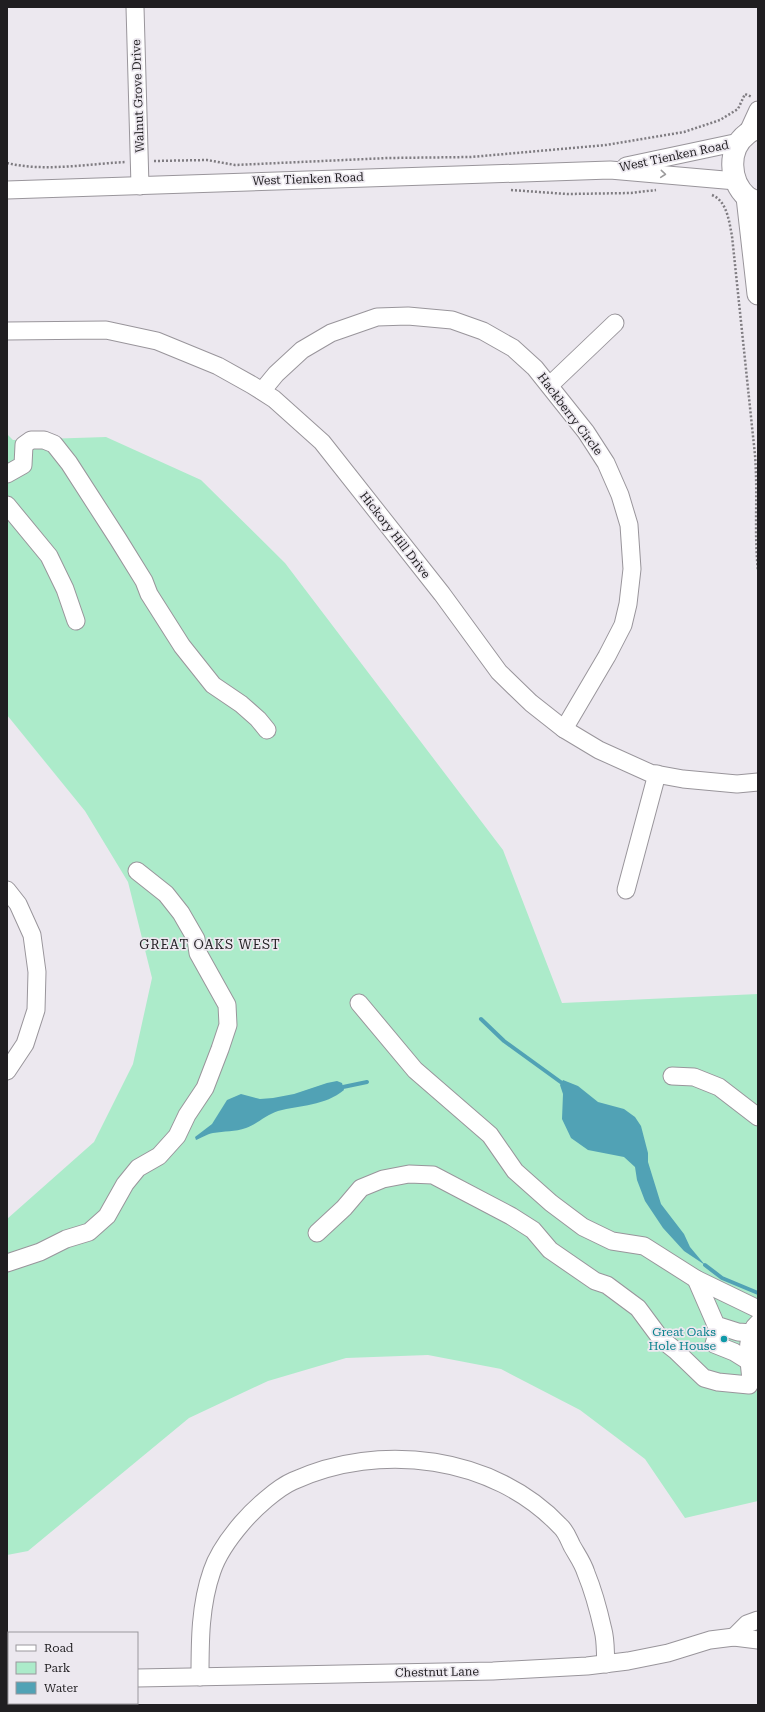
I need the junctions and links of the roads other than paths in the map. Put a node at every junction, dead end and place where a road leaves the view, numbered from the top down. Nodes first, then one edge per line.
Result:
1 (135, 7) edge
2 (758, 110) edge
3 (748, 134) edge
4 (610, 170) junction
5 (140, 186) junction
6 (7, 190) edge
7 (747, 194) edge
8 (758, 294) edge
9 (615, 323) dead end
10 (7, 331) edge
11 (550, 385) junction
12 (262, 392) junction
13 (7, 474) edge
14 (7, 504) edge
15 (76, 621) dead end
16 (564, 728) junction
17 (267, 730) dead end
18 (658, 774) junction
19 (758, 782) edge
20 (137, 871) dead end
21 (7, 890) edge
22 (626, 890) dead end
23 (359, 1003) dead end
24 (7, 1071) edge
25 (672, 1076) dead end
26 (758, 1117) edge
27 (317, 1233) dead end
28 (7, 1263) edge
29 (696, 1279) junction
30 (758, 1309) edge
31 (716, 1325) junction
32 (749, 1329) edge
33 (731, 1351) junction
34 (750, 1362) junction
35 (758, 1620) edge
36 (734, 1637) junction
37 (758, 1640) edge
38 (606, 1664) junction
39 (200, 1677) junction
40 (138, 1678) edge

1 - 5 street, Walnut Grove Drive
2 - 3 street
3 - 4 street, West Tienken Road
3 - 7 main road
4 - 5 street, West Tienken Road
4 -> 7 street, West Tienken Road
5 - 6 street, West Tienken Road
7 - 8 main road
9 - 11 street
10 - 12 street, Hickory Hill Drive
11 - 12 street, Hackberry Circle
11 - 16 street, Hackberry Circle
12 - 16 street, Hickory Hill Drive
13 - 17 street
14 - 15 street
16 - 18 street, Hickory Hill Drive
18 - 19 street, Hickory Hill Drive
18 - 22 street
20 - 28 street
21 - 24 street
23 - 29 street
25 - 26 street
27 - 34 street
29 - 30 street
29 - 31 street
31 - 32 street
31 - 33 street
32 - 33 street
32 - 34 street
33 - 34 street
35 - 36 street
36 - 37 street, Chestnut Lane
36 - 38 street, Chestnut Lane
38 - 39 street, Chestnut Lane
38 - 39 street
39 - 40 street, Chestnut Lane

